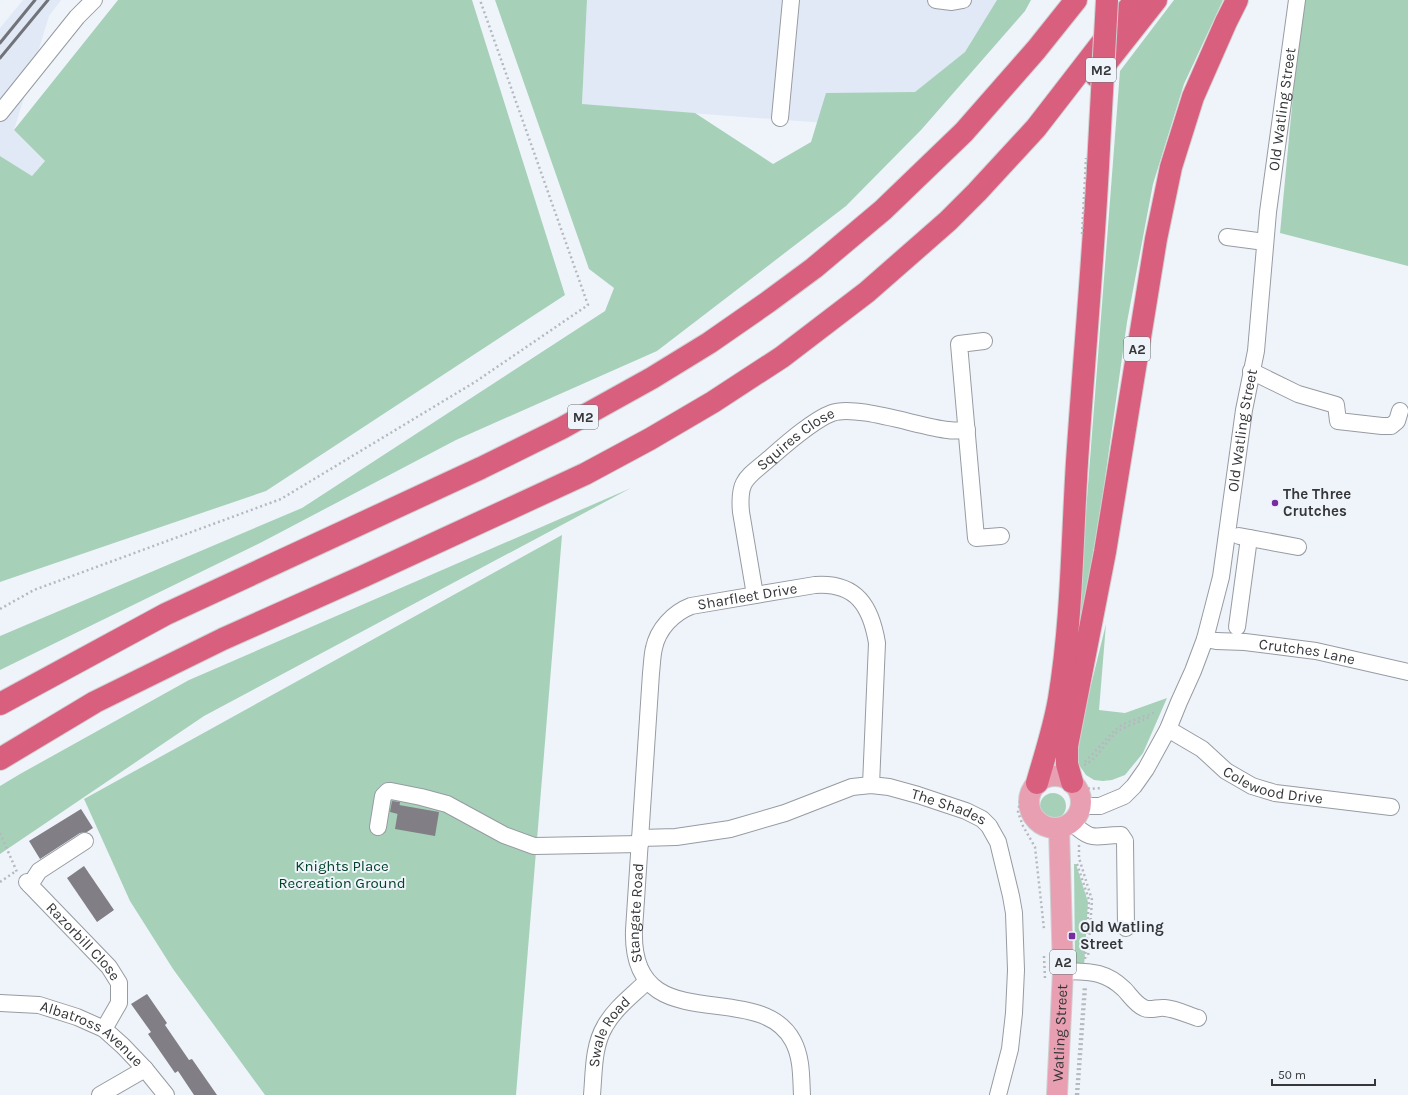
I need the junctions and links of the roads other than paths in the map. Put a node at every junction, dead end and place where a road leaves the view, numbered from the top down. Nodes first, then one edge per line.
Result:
1 (94, 0) edge
2 (791, 0) edge
3 (936, 0) edge
4 (962, 0) edge
5 (1076, 0) edge
6 (1107, 0) edge
7 (1135, 0) edge
8 (1156, 0) edge
9 (1237, 0) edge
10 (1296, 0) edge
11 (0, 113) edge
12 (780, 118) dead end
13 (1036, 128) junction
14 (1227, 237) dead end
15 (1265, 242) junction
16 (984, 341) dead end
17 (1252, 371) junction
18 (1400, 411) dead end
19 (967, 430) junction
20 (1227, 534) junction
21 (1001, 536) dead end
22 (1249, 538) junction
23 (1298, 547) dead end
24 (755, 595) junction
25 (1237, 627) dead end
26 (1205, 639) junction
27 (1408, 672) edge
28 (0, 704) edge
29 (1168, 729) junction
30 (0, 759) edge
31 (1078, 770) junction
32 (871, 784) junction
33 (1030, 785) junction
34 (1081, 806) junction
35 (1391, 807) dead end
36 (1065, 826) junction
37 (378, 827) dead end
38 (85, 841) dead end
39 (640, 841) junction
40 (1126, 928) dead end
41 (1063, 971) junction
42 (647, 981) junction
43 (0, 1003) edge
44 (1198, 1018) dead end
45 (104, 1029) junction
46 (145, 1068) junction
47 (100, 1095) edge
48 (166, 1095) edge
49 (592, 1095) edge
50 (802, 1095) edge
51 (998, 1095) edge
52 (1057, 1095) edge

1 - 11 street
2 - 12 street
3 - 4 street
5 - 28 highway, M2
6 - 33 highway, bridge
7 - 13 highway, M2
8 - 13 highway, M2
9 - 31 highway, A2
10 - 15 street, Old Watling Street
13 - 30 highway, M2
14 - 15 street
15 - 17 street, Old Watling Street
16 - 19 street
17 - 18 street
17 - 20 street, Old Watling Street
19 - 21 street
19 - 24 street, Squires Close
20 - 22 street
20 - 26 street, Old Watling Street
22 - 23 street
22 - 25 street
24 - 32 street, Sharfleet Drive
24 - 39 street, Sharfleet Drive
26 - 27 street, Crutches Lane
26 - 29 street, Old Watling Street
29 - 34 street, Old Watling Street
29 - 35 street, Colewood Drive
31 - 33 main road
31 - 34 main road
32 - 39 street, The Shades
32 - 51 street, The Shades
33 - 36 main road
34 - 36 main road
36 - 40 street
36 - 41 main road, Watling Street / A2
37 - 39 street, The Shades
38 - 45 street, Razorbill Close
39 - 42 street, Stangate Road
41 - 44 street
41 - 52 main road, Watling Street / A2
42 - 49 street, Swale Road
42 - 50 street, Stangate Road
43 - 45 street, Albatross Avenue
45 - 46 street, Albatross Avenue
46 - 47 street
46 - 48 street, Albatross Avenue

